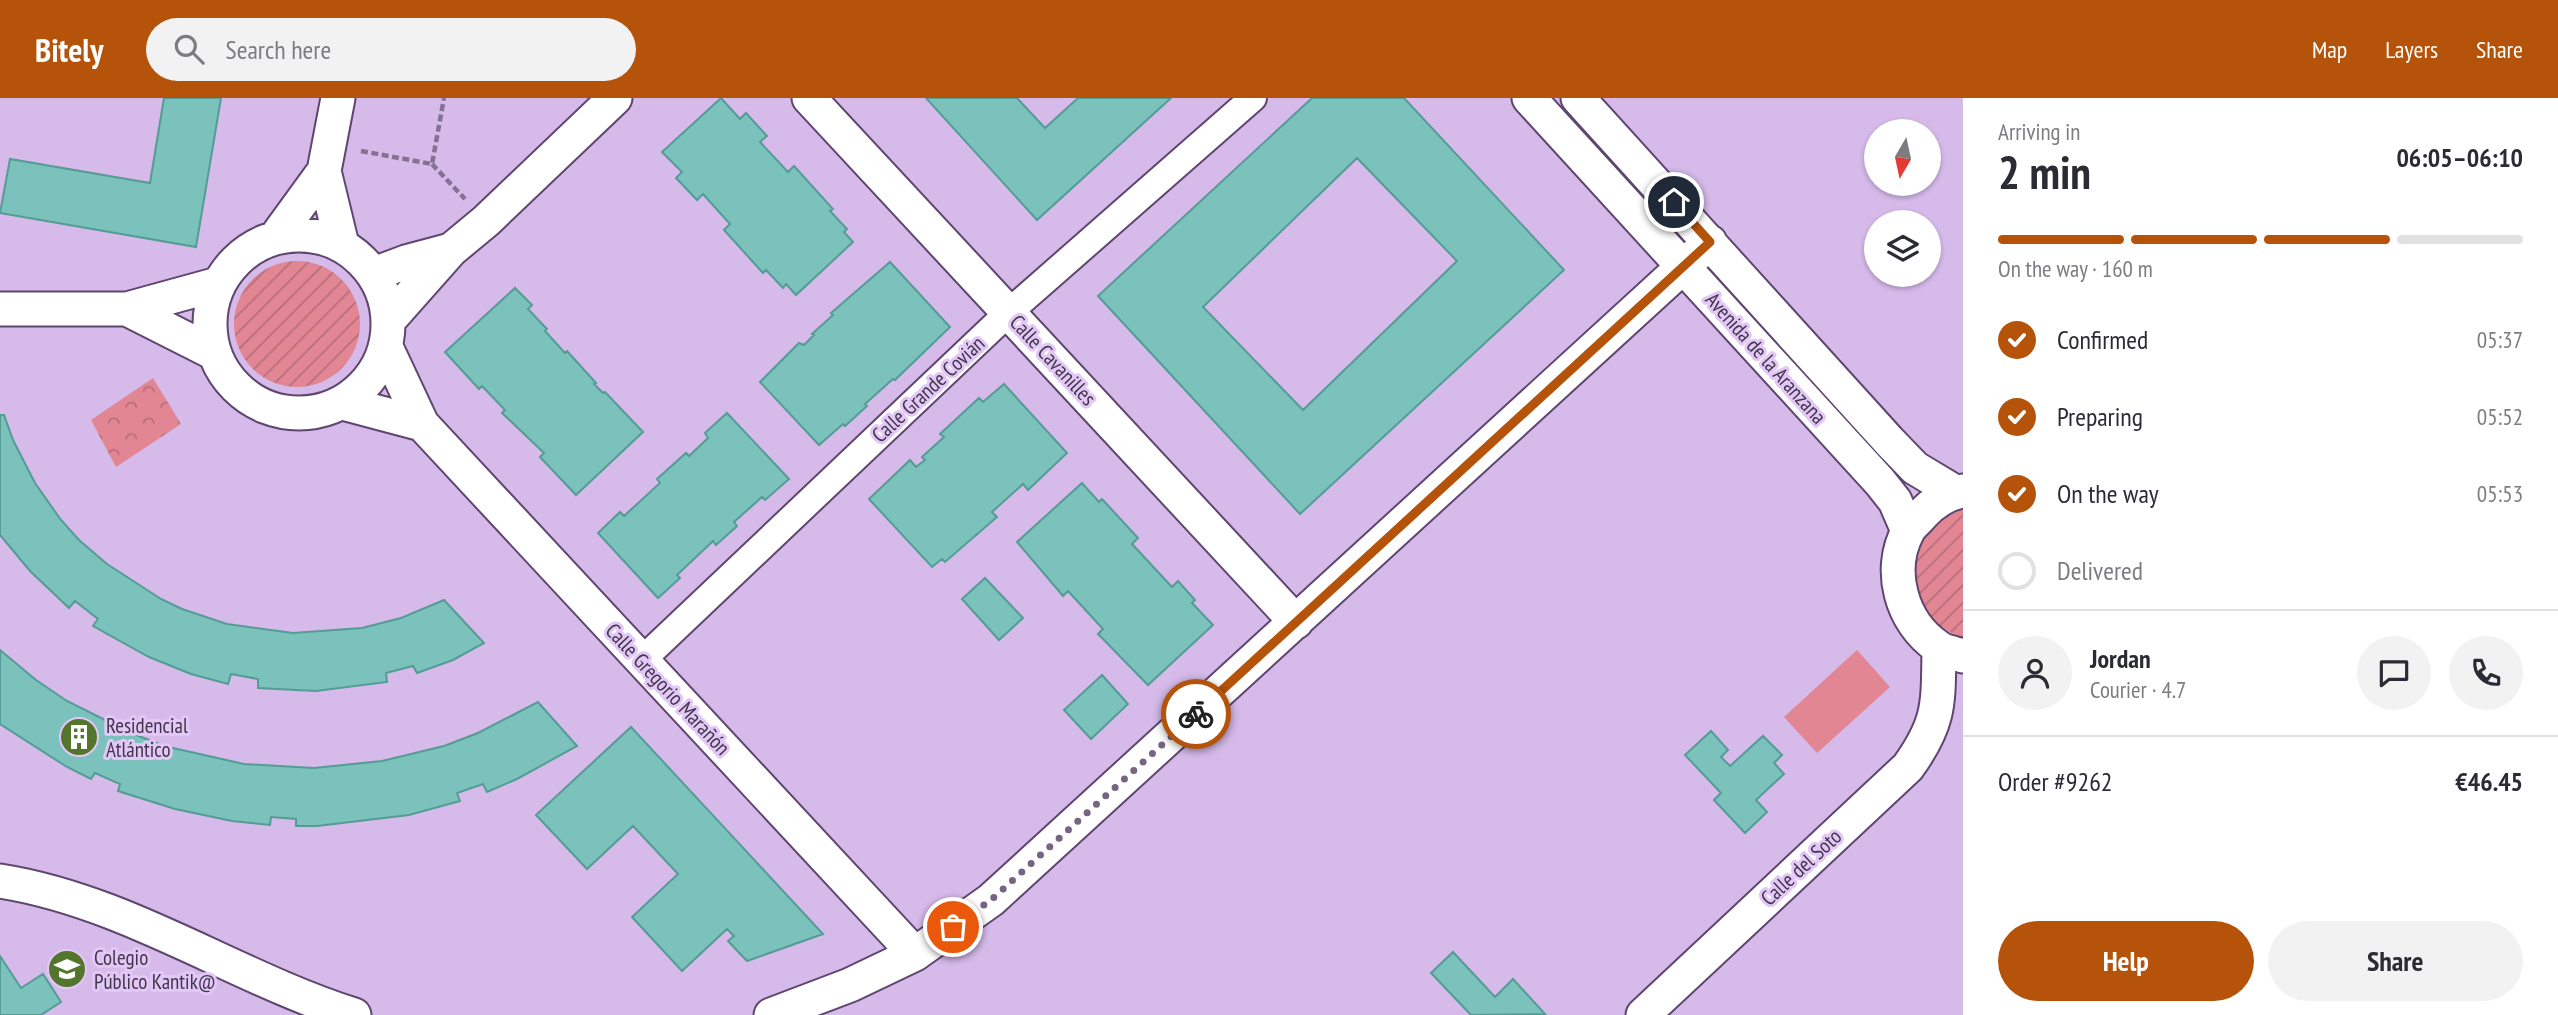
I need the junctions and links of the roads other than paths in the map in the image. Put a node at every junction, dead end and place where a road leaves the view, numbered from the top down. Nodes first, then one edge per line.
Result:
1 (338, 98) edge
2 (615, 98) edge
3 (809, 98) edge
4 (1253, 98) edge
5 (1529, 98) edge
6 (1578, 98) edge
7 (327, 158) junction
8 (276, 237) junction
9 (1710, 242) junction
10 (342, 245) junction
11 (451, 250) junction
12 (1683, 267) junction
13 (373, 274) junction
14 (218, 284) junction
15 (0, 309) edge
16 (127, 309) junction
17 (1009, 313) junction
18 (388, 333) junction
19 (214, 353) junction
20 (343, 402) junction
21 (422, 424) junction
22 (1959, 491) edge
23 (1908, 531) junction
24 (1296, 622) junction
25 (1955, 658) edge
26 (642, 660) junction
27 (0, 881) edge
28 (915, 954) junction
29 (354, 1015) edge
30 (771, 1015) edge
31 (1643, 1015) edge

1 - 7 street
2 - 11 street
3 - 17 street, Calle Cavanilles
4 - 17 street, Calle Grande Covián
5 - 12 street, Avenida de la Aranzana
6 - 9 street, Avenida de la Aranzana
7 - 8 street
7 - 10 street
8 - 10 street
8 - 14 street
9 - 12 street
9 - 22 street, Avenida de la Aranzana
10 - 13 street
11 - 13 street
11 - 18 street
12 - 23 street, Avenida de la Aranzana
12 - 24 street
13 - 18 street
14 - 16 street
14 - 19 street
15 - 16 street
16 - 19 street
17 - 24 street, Calle Cavanilles
17 - 26 street, Calle Grande Covián
18 - 20 street
18 - 21 street, Calle Gregorio Marañón
19 - 20 street
20 - 21 street
21 - 26 street, Calle Gregorio Marañón
22 - 23 street
23 - 25 street
24 - 28 street
25 - 31 street, Calle del Soto
26 - 28 street, Calle Gregorio Marañón
27 - 29 street
28 - 30 street

